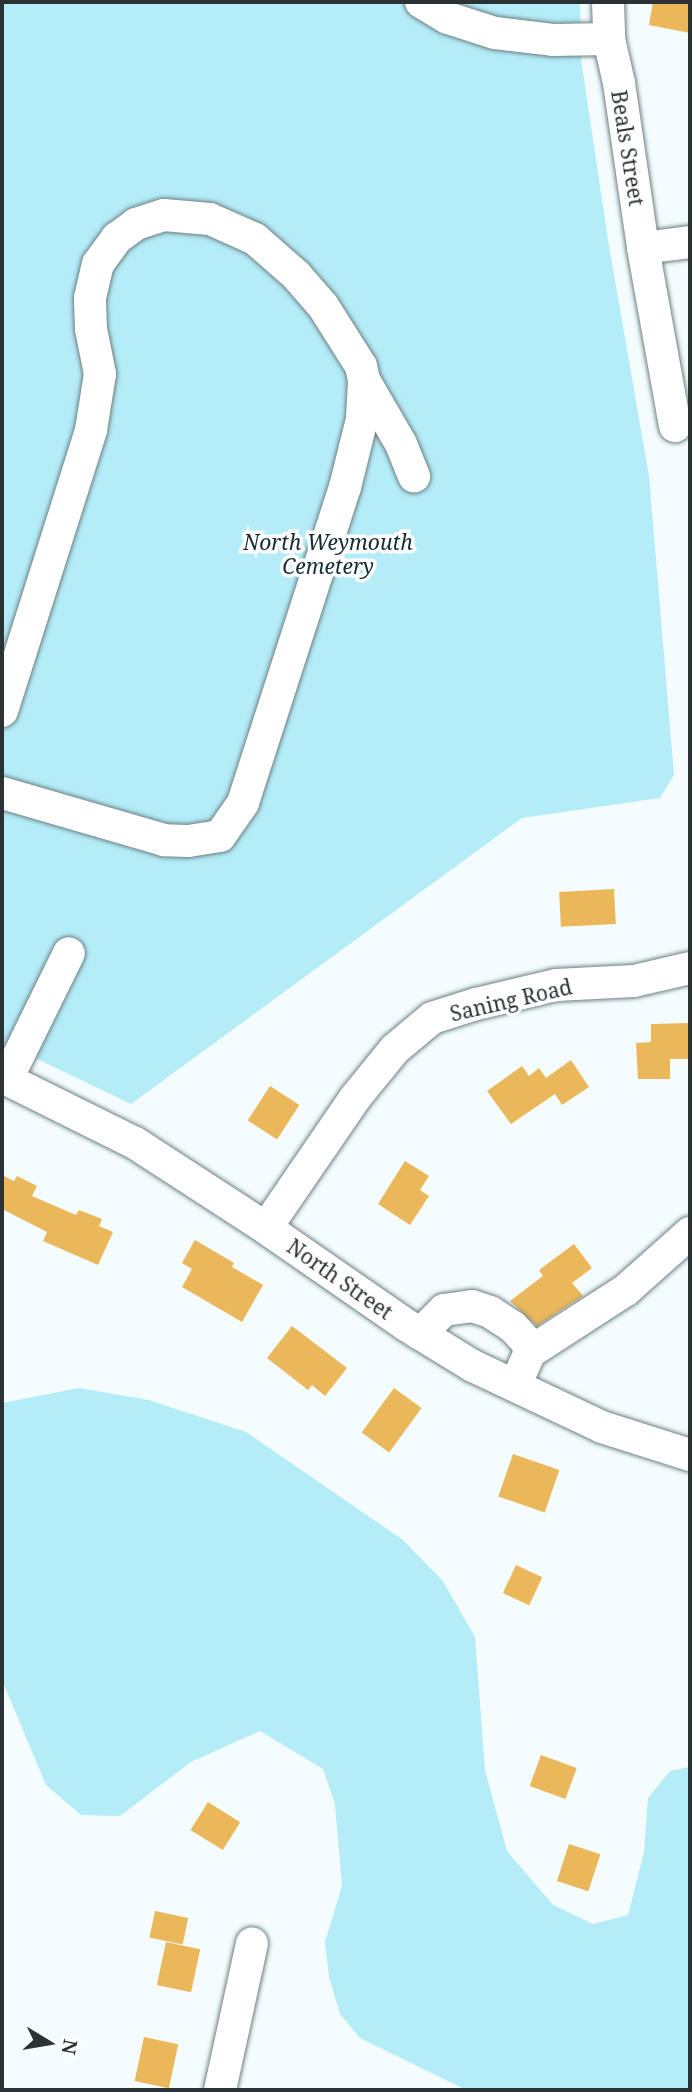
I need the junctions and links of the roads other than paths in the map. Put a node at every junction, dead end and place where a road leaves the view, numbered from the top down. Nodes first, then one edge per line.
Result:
1 (421, 2) edge
2 (608, 2) edge
3 (609, 39) junction
4 (690, 242) edge
5 (643, 248) junction
6 (364, 380) junction
7 (676, 426) dead end
8 (414, 477) dead end
9 (2, 710) edge
10 (2, 793) edge
11 (69, 953) dead end
12 (690, 968) edge
13 (5, 1078) edge
14 (266, 1228) junction
15 (690, 1233) edge
16 (419, 1334) junction
17 (530, 1352) junction
18 (515, 1387) junction
19 (690, 1455) edge
20 (252, 1943) dead end
21 (220, 2090) edge

1 - 3 street
2 - 3 street, Beals Street
3 - 5 street, Beals Street
4 - 5 street
5 - 7 street, Beals Street
6 - 8 street
6 - 9 street
6 - 10 street
11 - 13 street
12 - 14 street, Saning Road
13 - 14 street, North Street
14 - 16 street, North Street
15 - 17 street
16 - 17 street
16 - 18 street, North Street
17 - 18 street
18 - 19 street, North Street
20 - 21 street

